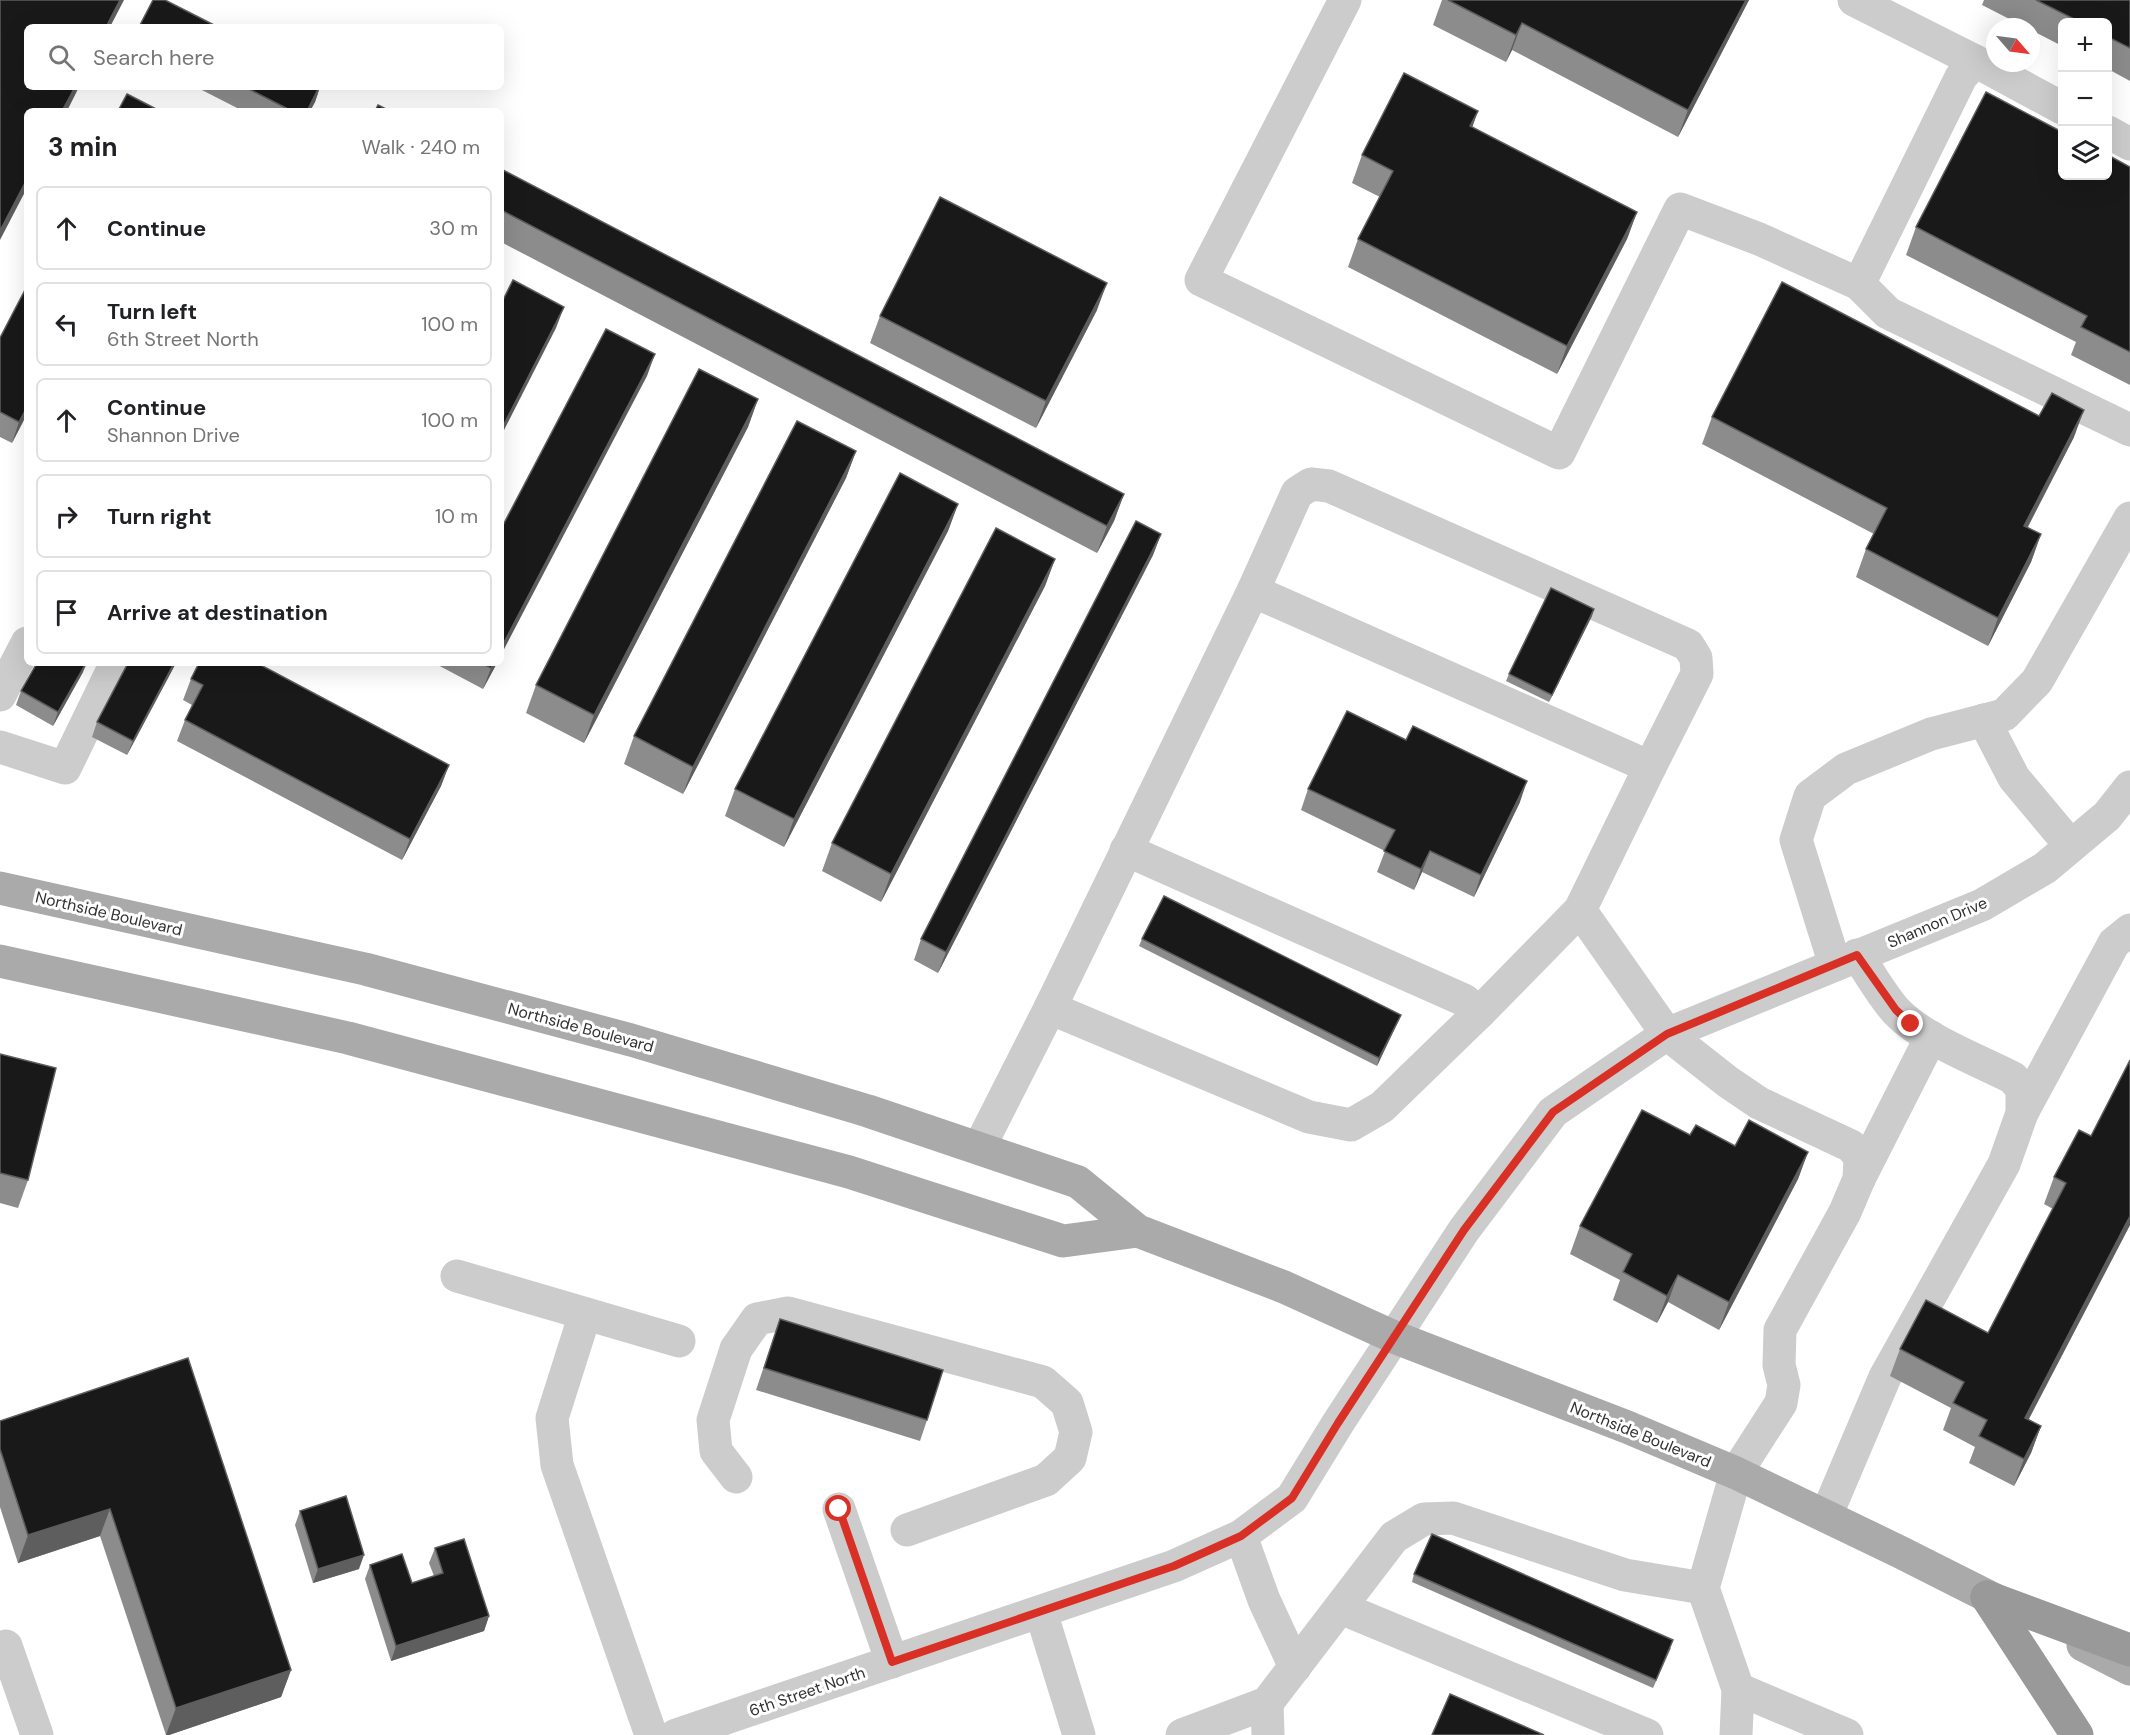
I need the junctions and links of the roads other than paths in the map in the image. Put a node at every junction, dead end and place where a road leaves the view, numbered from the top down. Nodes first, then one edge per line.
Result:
1 (1345, 0) edge
2 (1854, 0) edge
3 (1975, 61) junction
4 (2058, 106) edge
5 (2112, 134) edge
6 (2130, 144) edge
7 (1859, 284) junction
8 (2130, 430) edge
9 (2130, 518) edge
10 (1253, 591) junction
11 (24, 649) edge
12 (115, 666) edge
13 (0, 695) edge
14 (1984, 720) junction
15 (0, 747) edge
16 (1650, 767) junction
17 (2130, 787) edge
18 (2071, 846) junction
19 (1126, 850) junction
20 (0, 888) edge
21 (1580, 910) junction
22 (2130, 930) edge
23 (1846, 960) junction
24 (0, 961) edge
25 (1050, 1008) junction
26 (1479, 1013) junction
27 (1667, 1034) junction
28 (1931, 1036) junction
29 (2022, 1113) junction
30 (980, 1148) junction
31 (1859, 1179) junction
32 (1138, 1231) junction
33 (457, 1276) dead end
34 (585, 1314) junction
35 (1394, 1337) junction
36 (680, 1341) dead end
37 (1736, 1473) junction
38 (736, 1477) dead end
39 (839, 1509) dead end
40 (1826, 1516) junction
41 (907, 1530) dead end
42 (1241, 1536) junction
43 (1703, 1588) junction
44 (1987, 1596) junction
45 (1341, 1608) junction
46 (1041, 1612) junction
47 (6, 1646) dead end
48 (2130, 1650) edge
49 (892, 1662) junction
50 (1295, 1667) junction
51 (2130, 1669) edge
52 (1738, 1689) junction
53 (1268, 1719) edge
54 (37, 1735) edge
55 (651, 1735) edge
56 (676, 1735) edge
57 (1079, 1735) edge
58 (1182, 1735) edge
59 (1647, 1735) edge
60 (1737, 1735) edge
61 (1847, 1735) edge
62 (2077, 1735) edge

1 - 7 street
2 - 3 street
3 - 4 street
3 - 7 street
5 - 6 street
7 - 8 street
9 - 14 street
10 - 16 street
10 - 16 street
10 - 19 street
11 - 13 street
12 - 15 street
14 - 18 street
14 - 23 street
16 - 21 street
17 - 18 street, Shannon Drive
18 - 23 street, Shannon Drive
19 - 25 street
19 - 26 street
20 - 30 main road, Northside Boulevard
21 - 26 street
21 - 27 street
22 - 29 street
23 - 27 street, Shannon Drive
23 - 28 street
24 - 32 main road, Northside Boulevard
25 - 26 street
25 - 30 street
27 - 31 street
27 - 35 street, Shannon Drive
28 - 29 street
28 - 31 street
29 - 40 street
30 - 32 main road, Northside Boulevard
31 - 37 street
32 - 35 main road, Northside Boulevard
33 - 34 street
34 - 36 street
34 - 55 street
35 - 37 main road, Northside Boulevard
35 - 42 street, 6th Street North
37 - 40 main road, Northside Boulevard
37 - 43 street
38 - 41 street
39 - 49 street
40 - 44 main road, Northside Boulevard
42 - 46 street, 6th Street North
42 - 50 street
43 - 45 street
43 - 52 street
44 - 48 highway
44 - 51 main road, Northside Boulevard
44 - 62 highway
45 - 50 street
45 - 59 street
46 - 49 street, 6th Street North
46 - 57 street
47 - 54 street
49 - 56 street, 6th Street North
50 - 53 street
52 - 60 street
52 - 61 street
53 - 58 street

